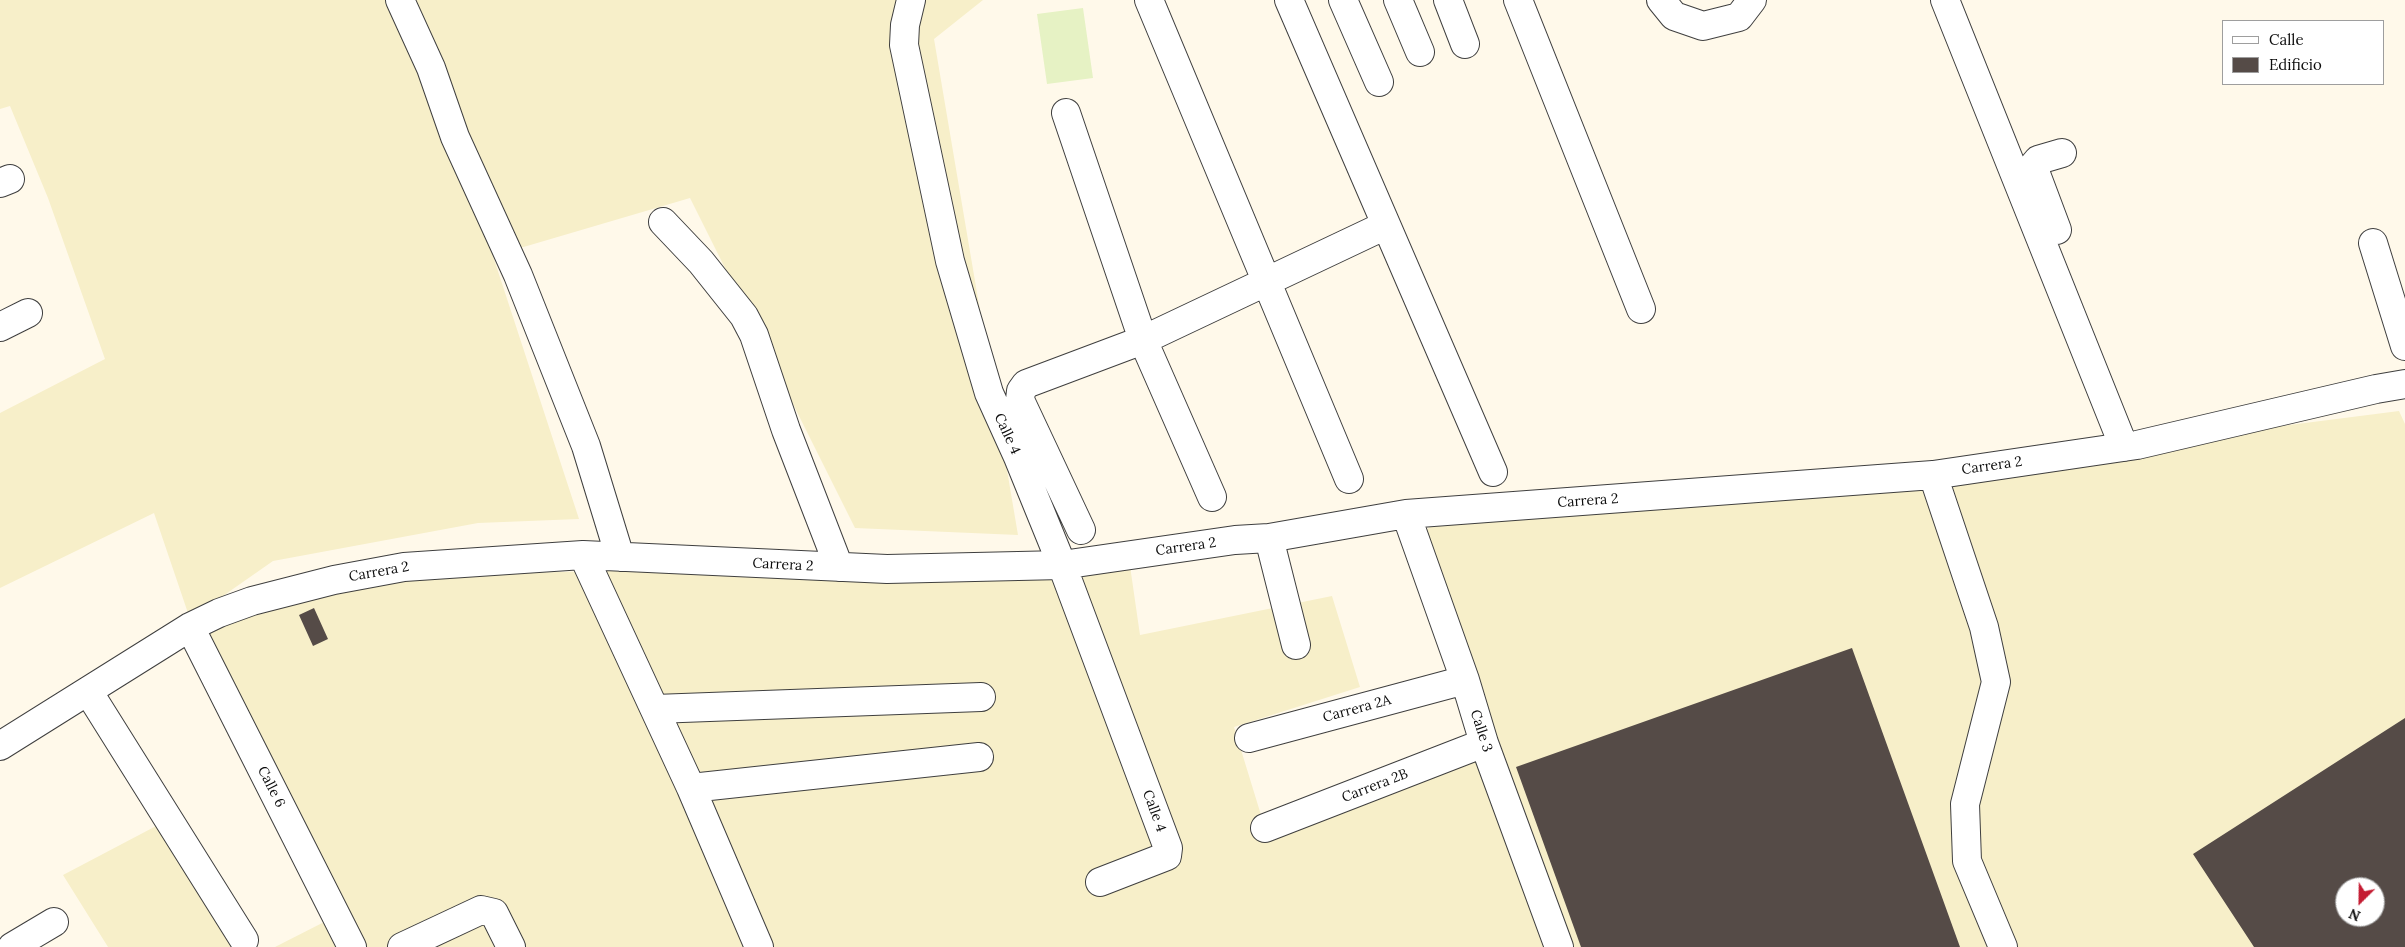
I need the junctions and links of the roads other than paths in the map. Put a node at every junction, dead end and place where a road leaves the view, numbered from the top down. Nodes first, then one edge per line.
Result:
1 (400, 0) edge
2 (910, 0) edge
3 (1149, 0) edge
4 (1288, 0) edge
5 (1343, 0) edge
6 (1398, 0) edge
7 (1448, 0) edge
8 (1518, 0) edge
9 (1662, 0) edge
10 (1752, 0) edge
11 (1945, 0) edge
12 (1466, 44) dead end
13 (1420, 52) dead end
14 (1379, 82) dead end
15 (1066, 113) dead end
16 (2062, 153) dead end
17 (663, 222) dead end
18 (1386, 225) junction
19 (2373, 243) dead end
20 (1267, 282) junction
21 (1641, 309) dead end
22 (28, 313) dead end
23 (0, 327) edge
24 (2403, 336) edge
25 (1142, 340) junction
26 (2405, 384) edge
27 (2130, 446) junction
28 (1493, 472) dead end
29 (1933, 475) junction
30 (1348, 479) dead end
31 (1212, 496) dead end
32 (1406, 514) junction
33 (1081, 530) dead end
34 (1269, 538) junction
35 (583, 555) junction
36 (620, 557) junction
37 (1062, 565) junction
38 (840, 567) junction
39 (190, 627) junction
40 (1296, 645) dead end
41 (1466, 680) junction
42 (88, 691) junction
43 (980, 697) dead end
44 (654, 709) junction
45 (1249, 738) dead end
46 (1484, 743) junction
47 (0, 746) edge
48 (979, 757) dead end
49 (691, 788) junction
50 (1265, 828) dead end
51 (1100, 882) dead end
52 (54, 922) dead end
53 (244, 940) dead end
54 (12, 947) edge
55 (352, 947) edge
56 (402, 947) edge
57 (511, 947) edge
58 (760, 947) edge
59 (1559, 947) edge
60 (2003, 947) edge

1 - 36 street
2 - 37 street, Calle 4
3 - 20 street
4 - 18 street
5 - 14 street
6 - 13 street
7 - 12 street
8 - 21 street
9 - 10 street
11 - 27 street
15 - 25 street
16 - 27 street
17 - 38 street
18 - 20 street
18 - 28 street
19 - 24 street
20 - 25 street
20 - 30 street
22 - 23 street
25 - 31 street
25 - 33 street
26 - 27 street, Carrera 2
27 - 29 street, Carrera 2
29 - 32 street, Carrera 2
29 - 60 street
32 - 34 street, Carrera 2
32 - 41 street, Calle 3
34 - 37 street, Carrera 2
34 - 40 street
35 - 36 street, Carrera 2
35 - 39 street, Carrera 2
35 - 44 street
36 - 38 street, Carrera 2
37 - 38 street, Carrera 2
37 - 51 street, Calle 4
39 - 42 street, Carrera 2
39 - 55 street, Calle 6
41 - 45 street, Carrera 2A
41 - 46 street, Calle 3
42 - 47 street, Carrera 2
42 - 53 street
43 - 44 street
44 - 49 street
46 - 50 street, Carrera 2B
46 - 59 street, Calle 3
48 - 49 street
49 - 58 street
52 - 54 street
56 - 57 street

